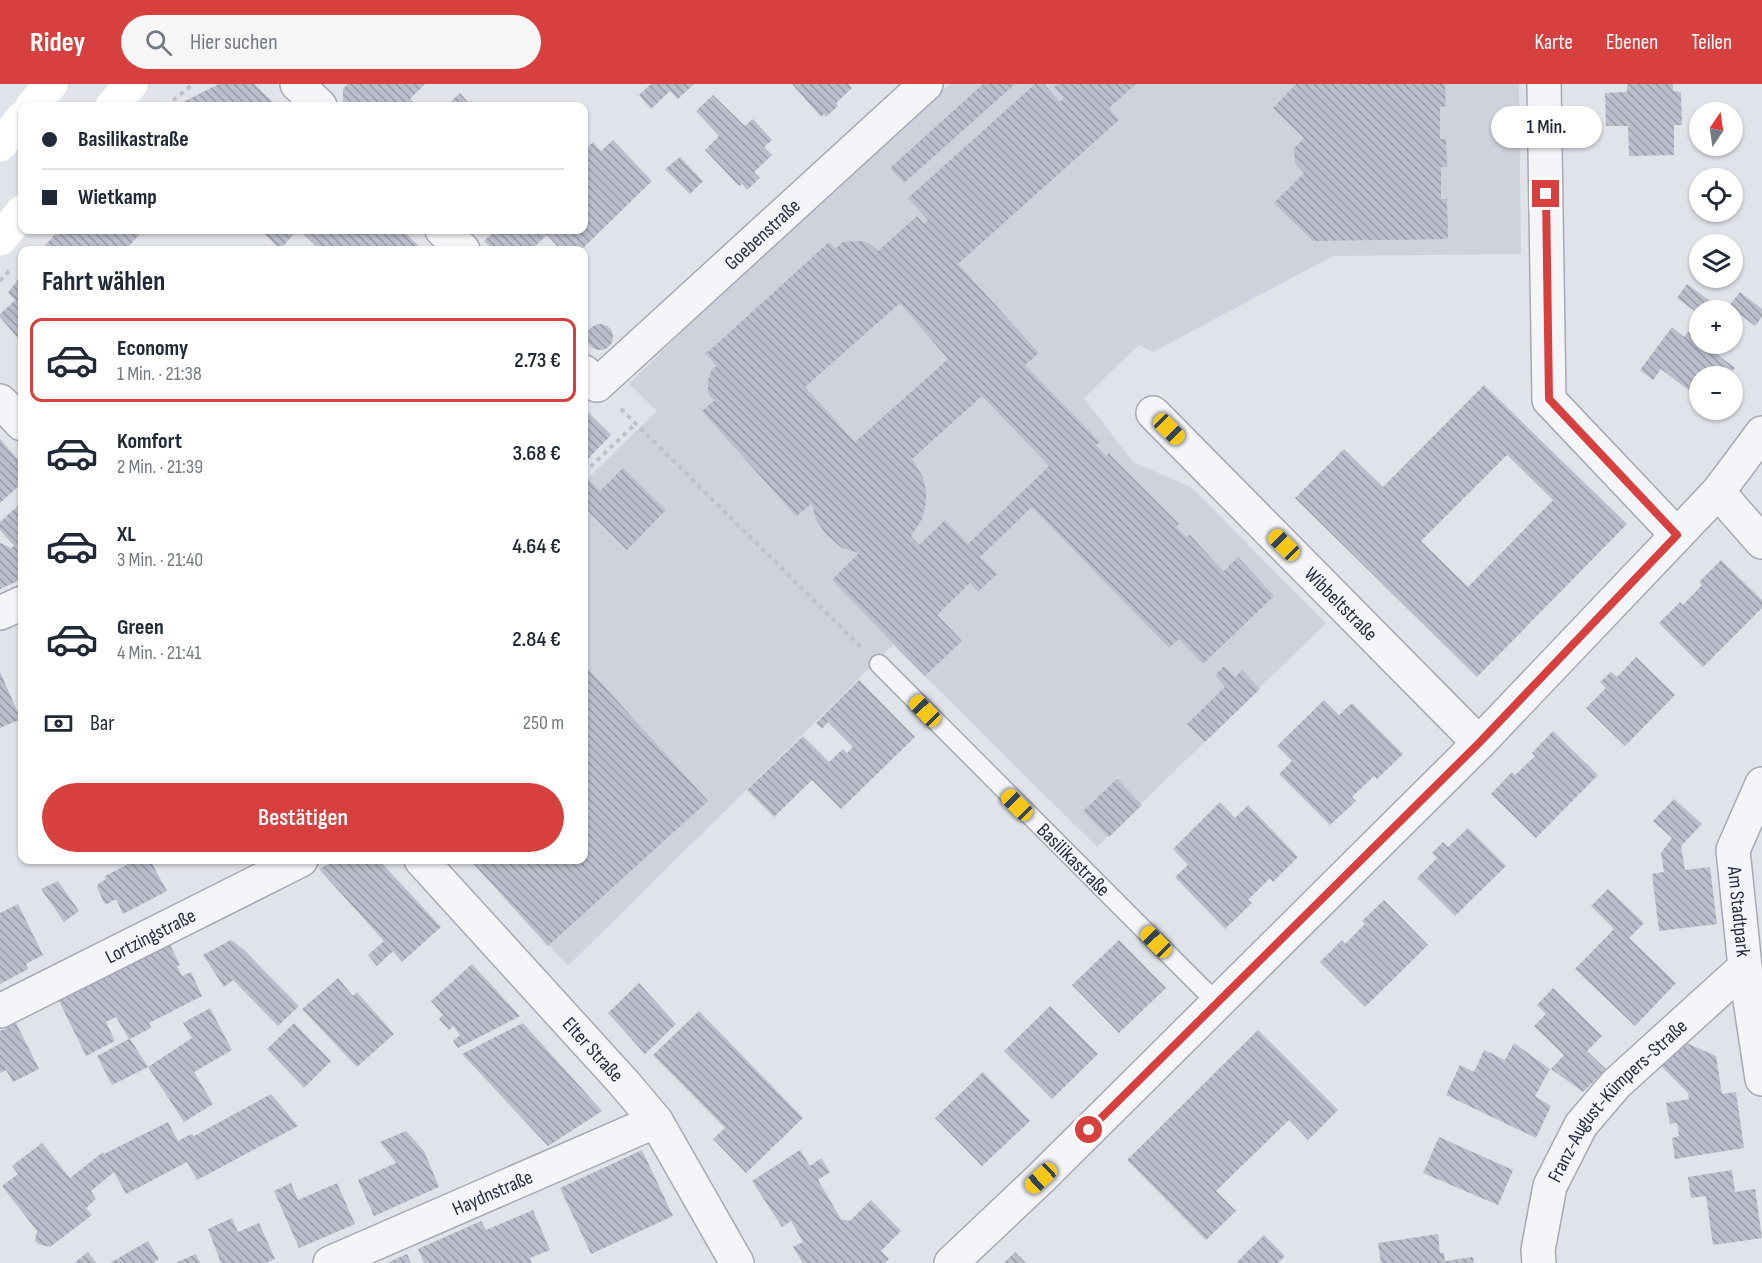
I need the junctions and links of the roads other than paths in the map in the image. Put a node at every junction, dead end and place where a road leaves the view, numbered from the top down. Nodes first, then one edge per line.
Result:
1 (51, 84) edge
2 (131, 84) edge
3 (926, 84) edge
4 (1544, 84) edge
5 (35, 102) edge
6 (115, 102) edge
7 (18, 123) edge
8 (0, 145) edge
9 (18, 217) edge
10 (446, 234) edge
11 (0, 239) edge
12 (459, 246) edge
13 (590, 379) edge
14 (0, 401) edge
15 (1153, 412) dead end
16 (18, 420) edge
17 (1762, 433) edge
18 (1718, 492) junction
19 (1677, 535) junction
20 (1762, 542) edge
21 (18, 605) edge
22 (0, 613) edge
23 (879, 664) road end
24 (1479, 743) junction
25 (1762, 784) edge
26 (293, 864) edge
27 (425, 864) edge
28 (1745, 967) junction
29 (1218, 1004) junction
30 (0, 1011) edge
31 (1762, 1079) edge
32 (656, 1121) junction
33 (330, 1263) edge
34 (737, 1263) edge
35 (951, 1263) edge
36 (1539, 1263) edge

1 - 5 main road
2 - 6 main road
3 - 13 street, Goebenstraße
4 - 19 street
7 - 8 main road
9 - 11 main road
10 - 12 street
14 - 16 street
15 - 24 street, Wibbeltstraße
17 - 18 street
18 - 19 street
18 - 20 street
19 - 24 street
21 - 22 street
23 - 29 lane, Basilikastraße
24 - 29 street
25 - 28 street, Am Stadtpark
26 - 30 street, Lortzingstraße
27 - 32 street, Elter Straße
28 - 31 street, Am Stadtpark
28 - 36 street, Franz-August-Kümpers-Straße
29 - 35 street
32 - 33 street, Haydnstraße
32 - 34 street, Elter Straße

